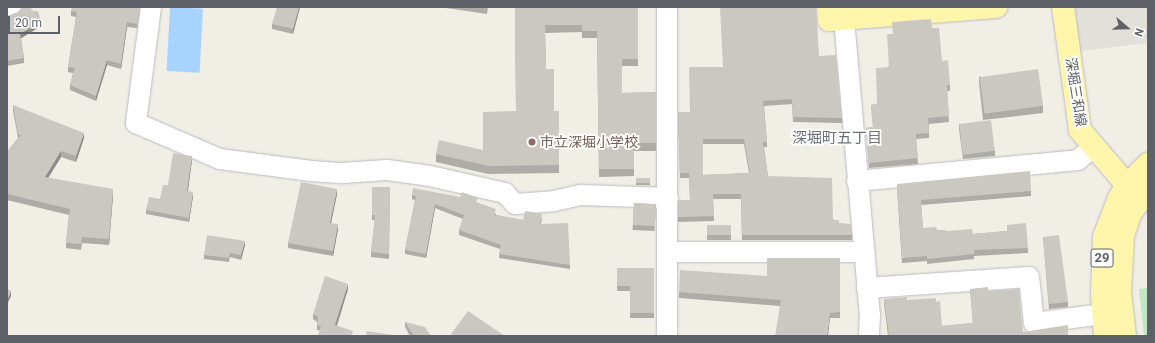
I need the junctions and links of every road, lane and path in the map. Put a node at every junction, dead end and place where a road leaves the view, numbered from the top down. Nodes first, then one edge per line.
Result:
1 (12, 7) edge
2 (151, 7) edge
3 (667, 7) edge
4 (996, 7) edge
5 (1063, 7) edge
6 (7, 10) edge
7 (836, 13) edge
8 (1086, 153) junction
9 (1148, 164) edge
10 (857, 181) junction
11 (1138, 187) edge
12 (668, 198) junction
13 (668, 252) junction
14 (864, 252) junction
15 (868, 288) junction
16 (1103, 314) junction
17 (667, 336) edge
18 (869, 336) edge
19 (1105, 336) edge
20 (1125, 336) edge

1 - 6 street
2 - 12 street
3 - 12 street
4 - 7 main road
5 - 8 main road, 深堀三和線
7 - 10 street
8 - 10 street
8 - 11 main road, 深堀三和線
9 - 11 main road, 29
10 - 14 street
11 - 16 main road, 29
11 - 20 main road, 29
12 - 13 street
13 - 14 street
13 - 17 street
14 - 15 street
15 - 16 street
15 - 18 street
16 - 19 main road, 29

